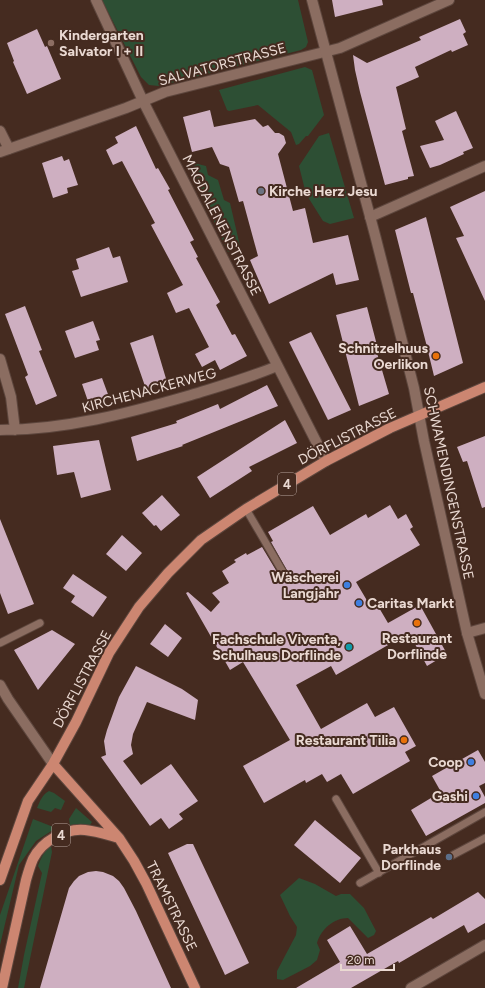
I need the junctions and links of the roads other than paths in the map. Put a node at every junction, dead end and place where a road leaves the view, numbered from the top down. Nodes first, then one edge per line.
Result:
1 (96, 0) edge
2 (312, 0) edge
3 (449, 0) edge
4 (325, 51) junction
5 (143, 101) junction
6 (0, 131) edge
7 (4, 151) edge
8 (485, 166) edge
9 (370, 217) junction
10 (0, 359) edge
11 (277, 366) junction
12 (485, 387) edge
13 (420, 416) junction
14 (0, 430) edge
15 (15, 430) junction
16 (326, 461) junction
17 (246, 508) junction
18 (266, 528) dead end
19 (259, 532) junction
20 (284, 574) dead end
21 (40, 623) dead end
22 (485, 628) edge
23 (467, 633) junction
24 (0, 643) edge
25 (0, 684) edge
26 (485, 694) edge
27 (53, 764) junction
28 (336, 799) dead end
29 (485, 812) edge
30 (119, 838) junction
31 (485, 838) edge
32 (453, 856) dead end
33 (379, 873) junction
34 (0, 880) edge
35 (360, 883) dead end
36 (485, 945) edge
37 (2, 988) edge
38 (196, 988) edge
39 (411, 988) edge

1 - 5 street, MAGDALENENSTRASSE
2 - 4 street, SCHWAMENDINGENSTRASSE
3 - 4 street, SALVATORSTRASSE
4 - 5 street, SALVATORSTRASSE
4 - 9 street, SCHWAMENDINGENSTRASSE
5 - 7 street, SALVATORSTRASSE
5 - 11 street, MAGDALENENSTRASSE
6 - 7 street
8 - 9 street
9 - 13 street, SCHWAMENDINGENSTRASSE
10 - 15 street
11 - 15 street, KIRCHENACKERWEG
11 - 16 street, MAGDALENENSTRASSE
12 - 13 main road, DÖRFLISTRASSE / 4
13 - 16 main road, DÖRFLISTRASSE / 4
13 - 23 street, SCHWAMENDINGENSTRASSE
14 - 15 street, KIRCHENACKERWEG
16 - 17 main road, DÖRFLISTRASSE / 4
17 - 19 lane
17 - 27 main road, DÖRFLISTRASSE / 4
18 - 19 lane
19 - 20 lane
21 - 24 lane
22 - 23 street
23 - 26 street, SCHWAMENDINGENSTRASSE
25 - 27 street
27 - 30 main road, TRAMSTRASSE
27 - 34 main road, DÖRFLISTRASSE / 4
28 - 33 lane
29 - 33 lane
30 - 37 main road, 4
30 - 38 main road, TRAMSTRASSE
31 - 32 lane
33 - 35 lane
36 - 39 street

